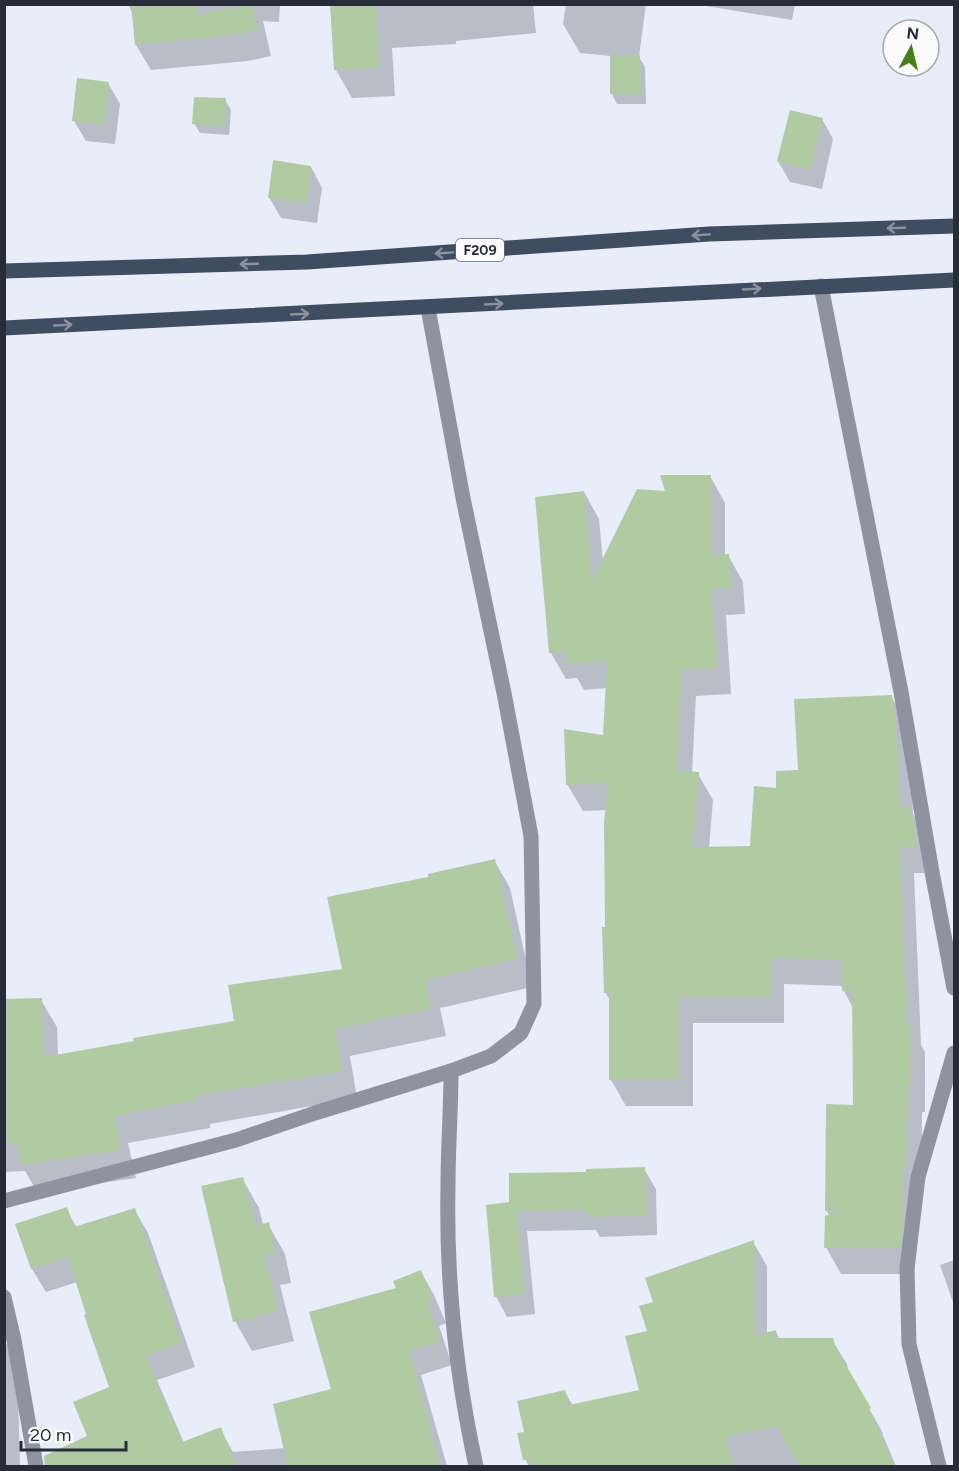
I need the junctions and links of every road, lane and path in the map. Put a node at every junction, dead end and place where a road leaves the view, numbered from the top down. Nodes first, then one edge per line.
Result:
1 (954, 226) edge
2 (4, 270) edge
3 (954, 280) edge
4 (821, 285) junction
5 (428, 308) junction
6 (4, 328) edge
7 (954, 988) edge
8 (954, 1053) edge
9 (451, 1071) junction
10 (4, 1201) edge
11 (4, 1297) edge
12 (36, 1467) edge
13 (476, 1467) edge
14 (939, 1467) edge

1 -> 2 main road, F209
3 - 4 main road
5 -> 4 main road
4 - 7 street
6 -> 5 main road
5 - 9 street
8 - 14 street
9 - 10 street
9 - 13 street
11 - 12 street

